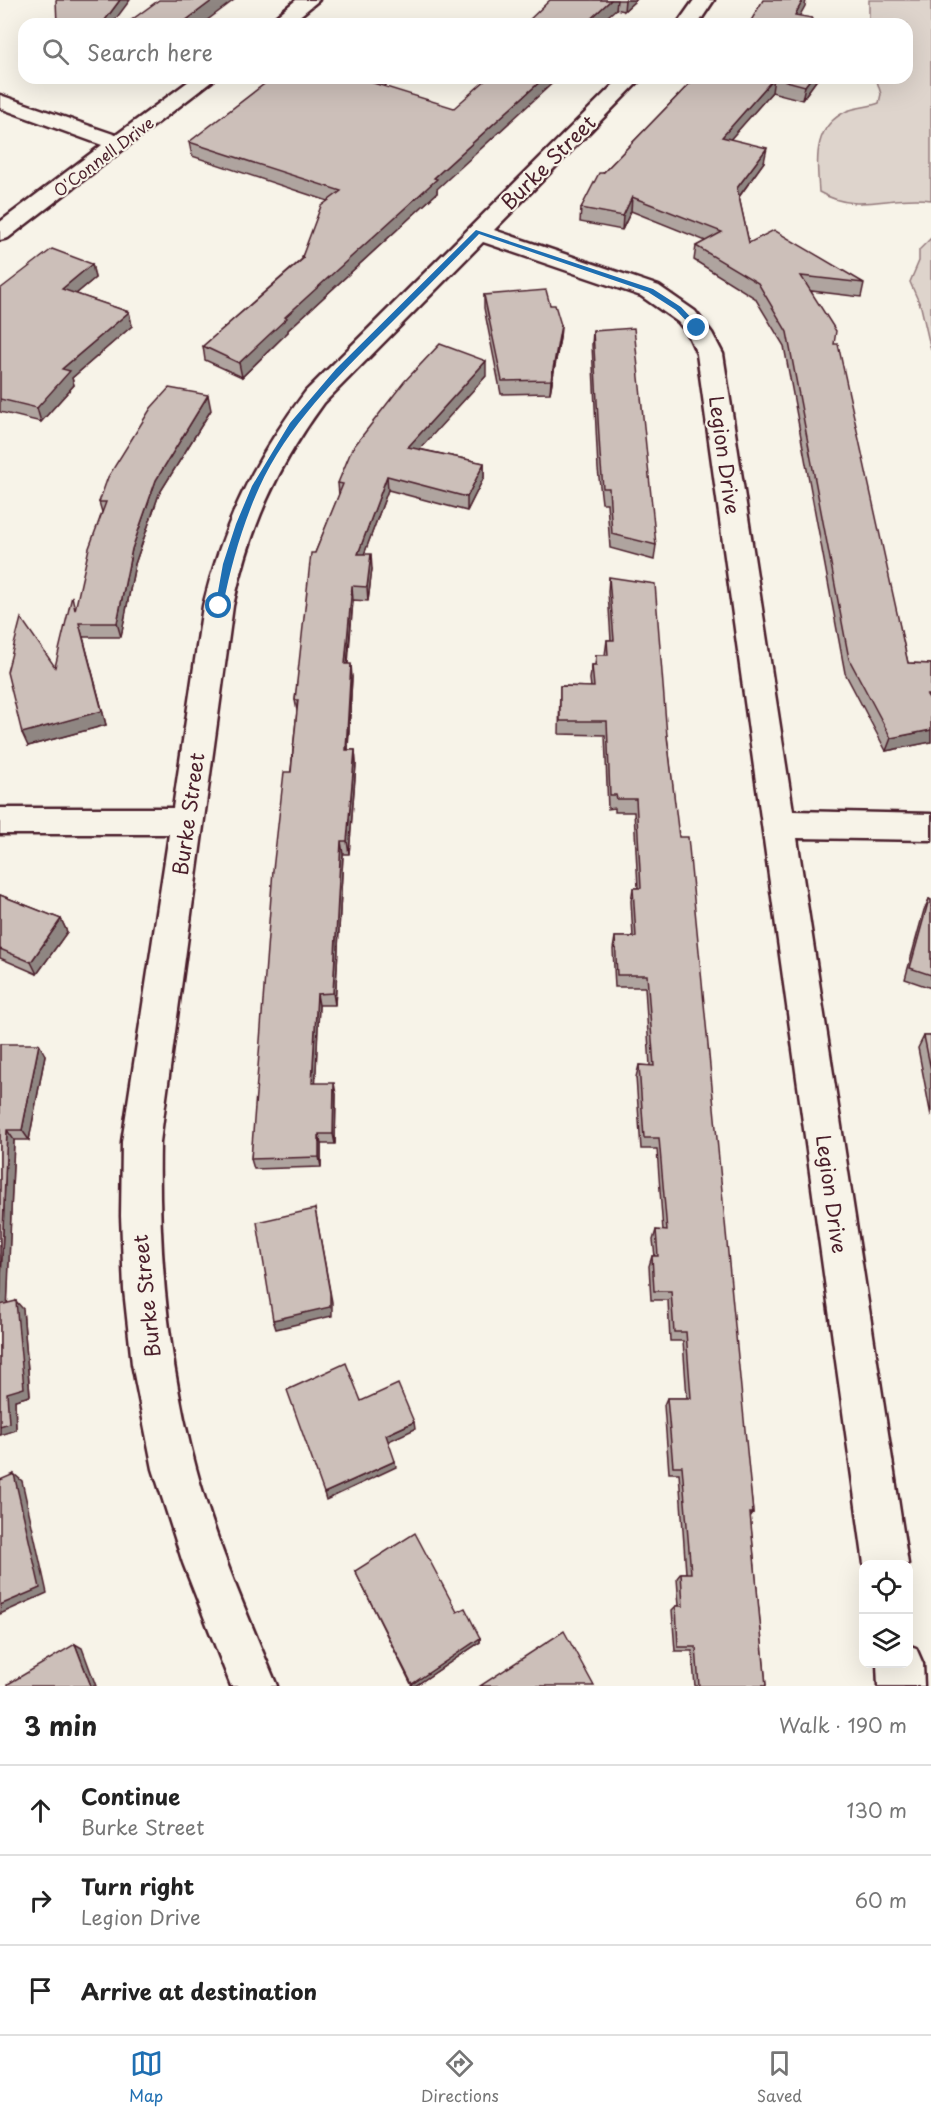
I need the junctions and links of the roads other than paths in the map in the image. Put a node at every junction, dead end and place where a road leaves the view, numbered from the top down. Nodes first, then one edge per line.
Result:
1 (309, 0) edge
2 (704, 0) edge
3 (285, 18) edge
4 (691, 18) edge
5 (198, 84) edge
6 (626, 84) edge
7 (0, 101) edge
8 (119, 144) junction
9 (478, 232) junction
10 (0, 233) edge
11 (0, 821) edge
12 (187, 821) junction
13 (778, 824) junction
14 (931, 827) edge
15 (885, 1560) edge
16 (900, 1668) edge
17 (254, 1686) edge
18 (901, 1686) edge

1 - 3 street
2 - 4 street
5 - 8 street, O'Connell Drive
6 - 9 street, Burke Street
7 - 8 street
8 - 10 street, O'Connell Drive
9 - 12 street, Burke Street
9 - 13 street, Legion Drive
11 - 12 street
12 - 17 street, Burke Street
13 - 14 street
13 - 15 street, Legion Drive
16 - 18 street

